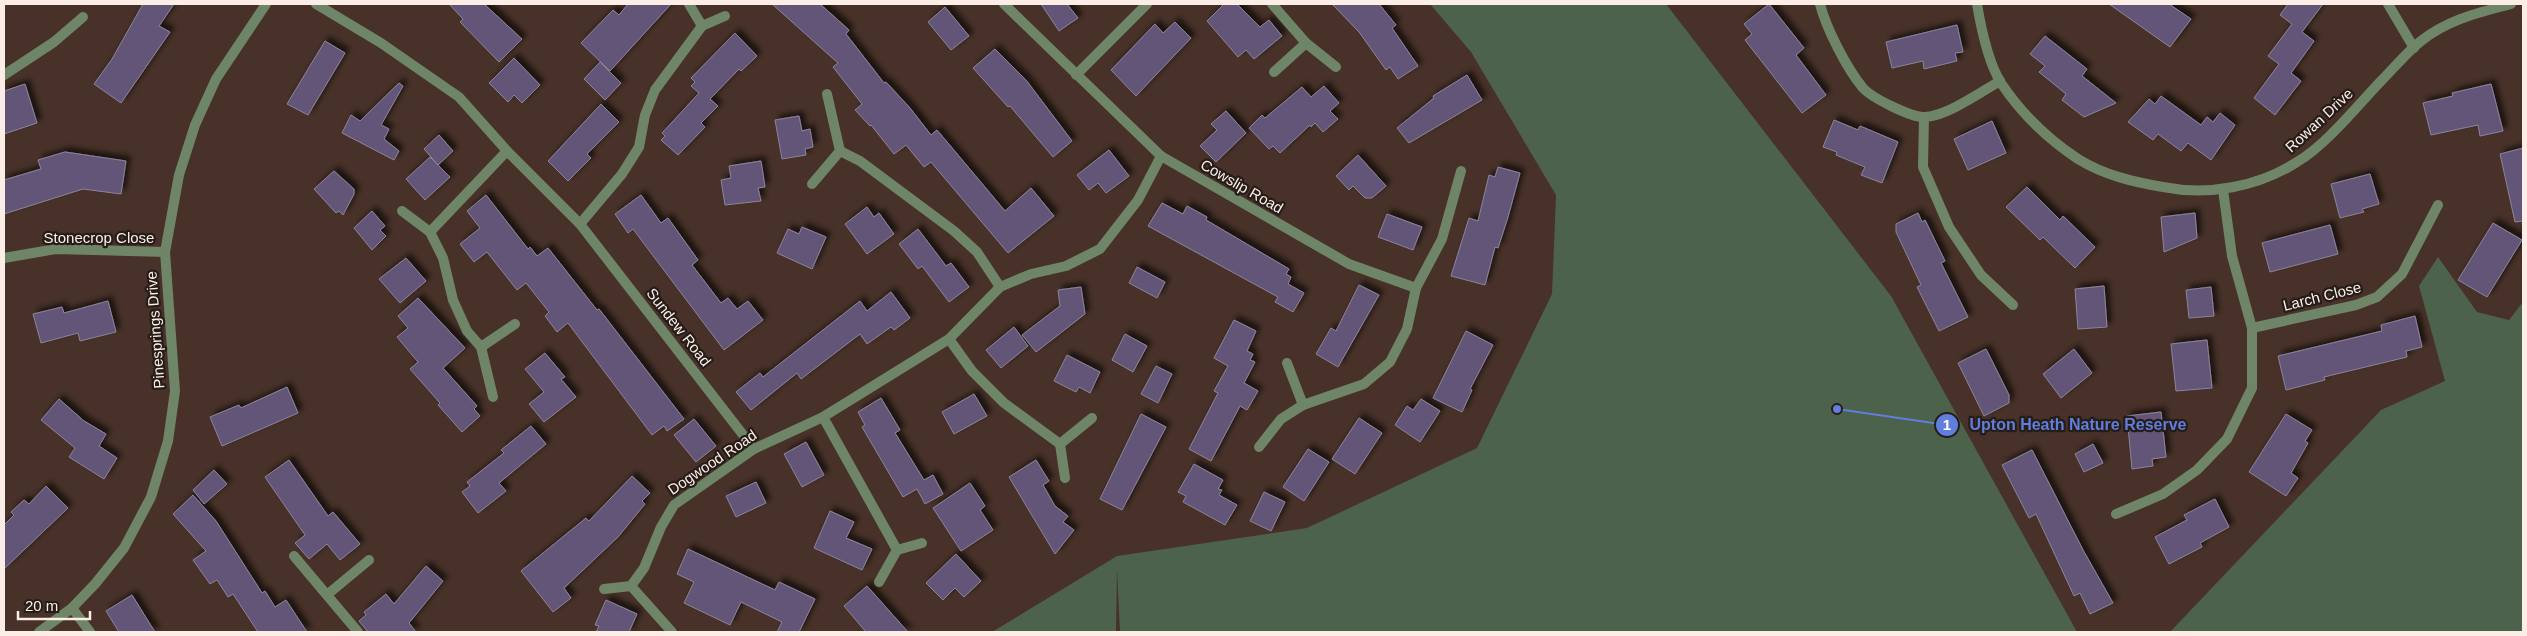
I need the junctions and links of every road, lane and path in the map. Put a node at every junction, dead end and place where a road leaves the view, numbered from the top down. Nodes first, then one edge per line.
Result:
1 (266, 4) edge
2 (316, 4) edge
3 (690, 4) edge
4 (1004, 4) edge
5 (1147, 4) edge
6 (1272, 4) edge
7 (1820, 4) edge
8 (1977, 4) edge
9 (2388, 4) edge
10 (2510, 4) edge
11 (724, 16) dead end
12 (83, 17) dead end
13 (702, 26) junction
14 (1306, 43) junction
15 (2414, 48) junction
16 (1336, 67) dead end
17 (1274, 72) dead end
18 (4, 76) edge
19 (1076, 76) junction
20 (2000, 81) junction
21 (827, 94) dead end
22 (1924, 117) junction
23 (507, 150) junction
24 (840, 151) junction
25 (1161, 156) junction
26 (1461, 171) dead end
27 (812, 184) dead end
28 (2223, 190) junction
29 (2438, 205) dead end
30 (402, 211) dead end
31 (580, 224) junction
32 (430, 232) junction
33 (165, 252) junction
34 (4, 256) edge
35 (1000, 288) junction
36 (1416, 288) junction
37 (2012, 305) dead end
38 (515, 324) dead end
39 (2252, 328) junction
40 (949, 339) junction
41 (481, 347) junction
42 (1287, 363) dead end
43 (493, 397) dead end
44 (1303, 405) junction
45 (823, 417) junction
46 (1092, 418) dead end
47 (1060, 444) junction
48 (1259, 447) dead end
49 (754, 449) junction
50 (1065, 478) dead end
51 (2116, 514) dead end
52 (922, 543) dead end
53 (897, 550) junction
54 (294, 556) dead end
55 (369, 560) dead end
56 (879, 582) dead end
57 (631, 586) junction
58 (604, 589) dead end
59 (328, 594) junction
60 (72, 608) junction
61 (39, 632) edge
62 (90, 632) edge
63 (358, 632) edge
64 (672, 632) edge

1 - 33 street, Pinesprings Drive
2 - 23 street, Sundew Road
3 - 13 street
4 - 19 street, Cowslip Road
5 - 19 street
6 - 14 street
7 - 22 street
8 - 20 street, Rowan Drive
9 - 15 street
10 - 15 street, Rowan Drive
11 - 13 street
12 - 18 street
13 - 31 street
14 - 16 street
14 - 17 street
15 - 28 street, Rowan Drive
19 - 25 street, Cowslip Road
20 - 22 street
20 - 28 street, Rowan Drive
21 - 24 street
22 - 37 street
23 - 31 street, Sundew Road
23 - 32 street
24 - 27 street
24 - 35 street
25 - 35 street, Dogwood Road
25 - 36 street, Cowslip Road
26 - 36 street
28 - 39 street
29 - 39 street, Larch Close
30 - 32 street
31 - 49 street, Sundew Road
32 - 41 street
33 - 34 street, Stonecrop Close
33 - 60 street, Pinesprings Drive
35 - 40 street, Dogwood Road
36 - 44 street
38 - 41 street
39 - 51 street
40 - 45 street, Dogwood Road
40 - 47 street
41 - 43 street
42 - 44 street
44 - 48 street
45 - 49 street, Dogwood Road
45 - 53 street
46 - 47 street
47 - 50 street
49 - 57 street, Dogwood Road
52 - 53 street
53 - 56 street
54 - 59 street
55 - 59 street
57 - 58 street
57 - 64 street
59 - 63 street
60 - 61 street, Pinesprings Drive
60 - 62 street

